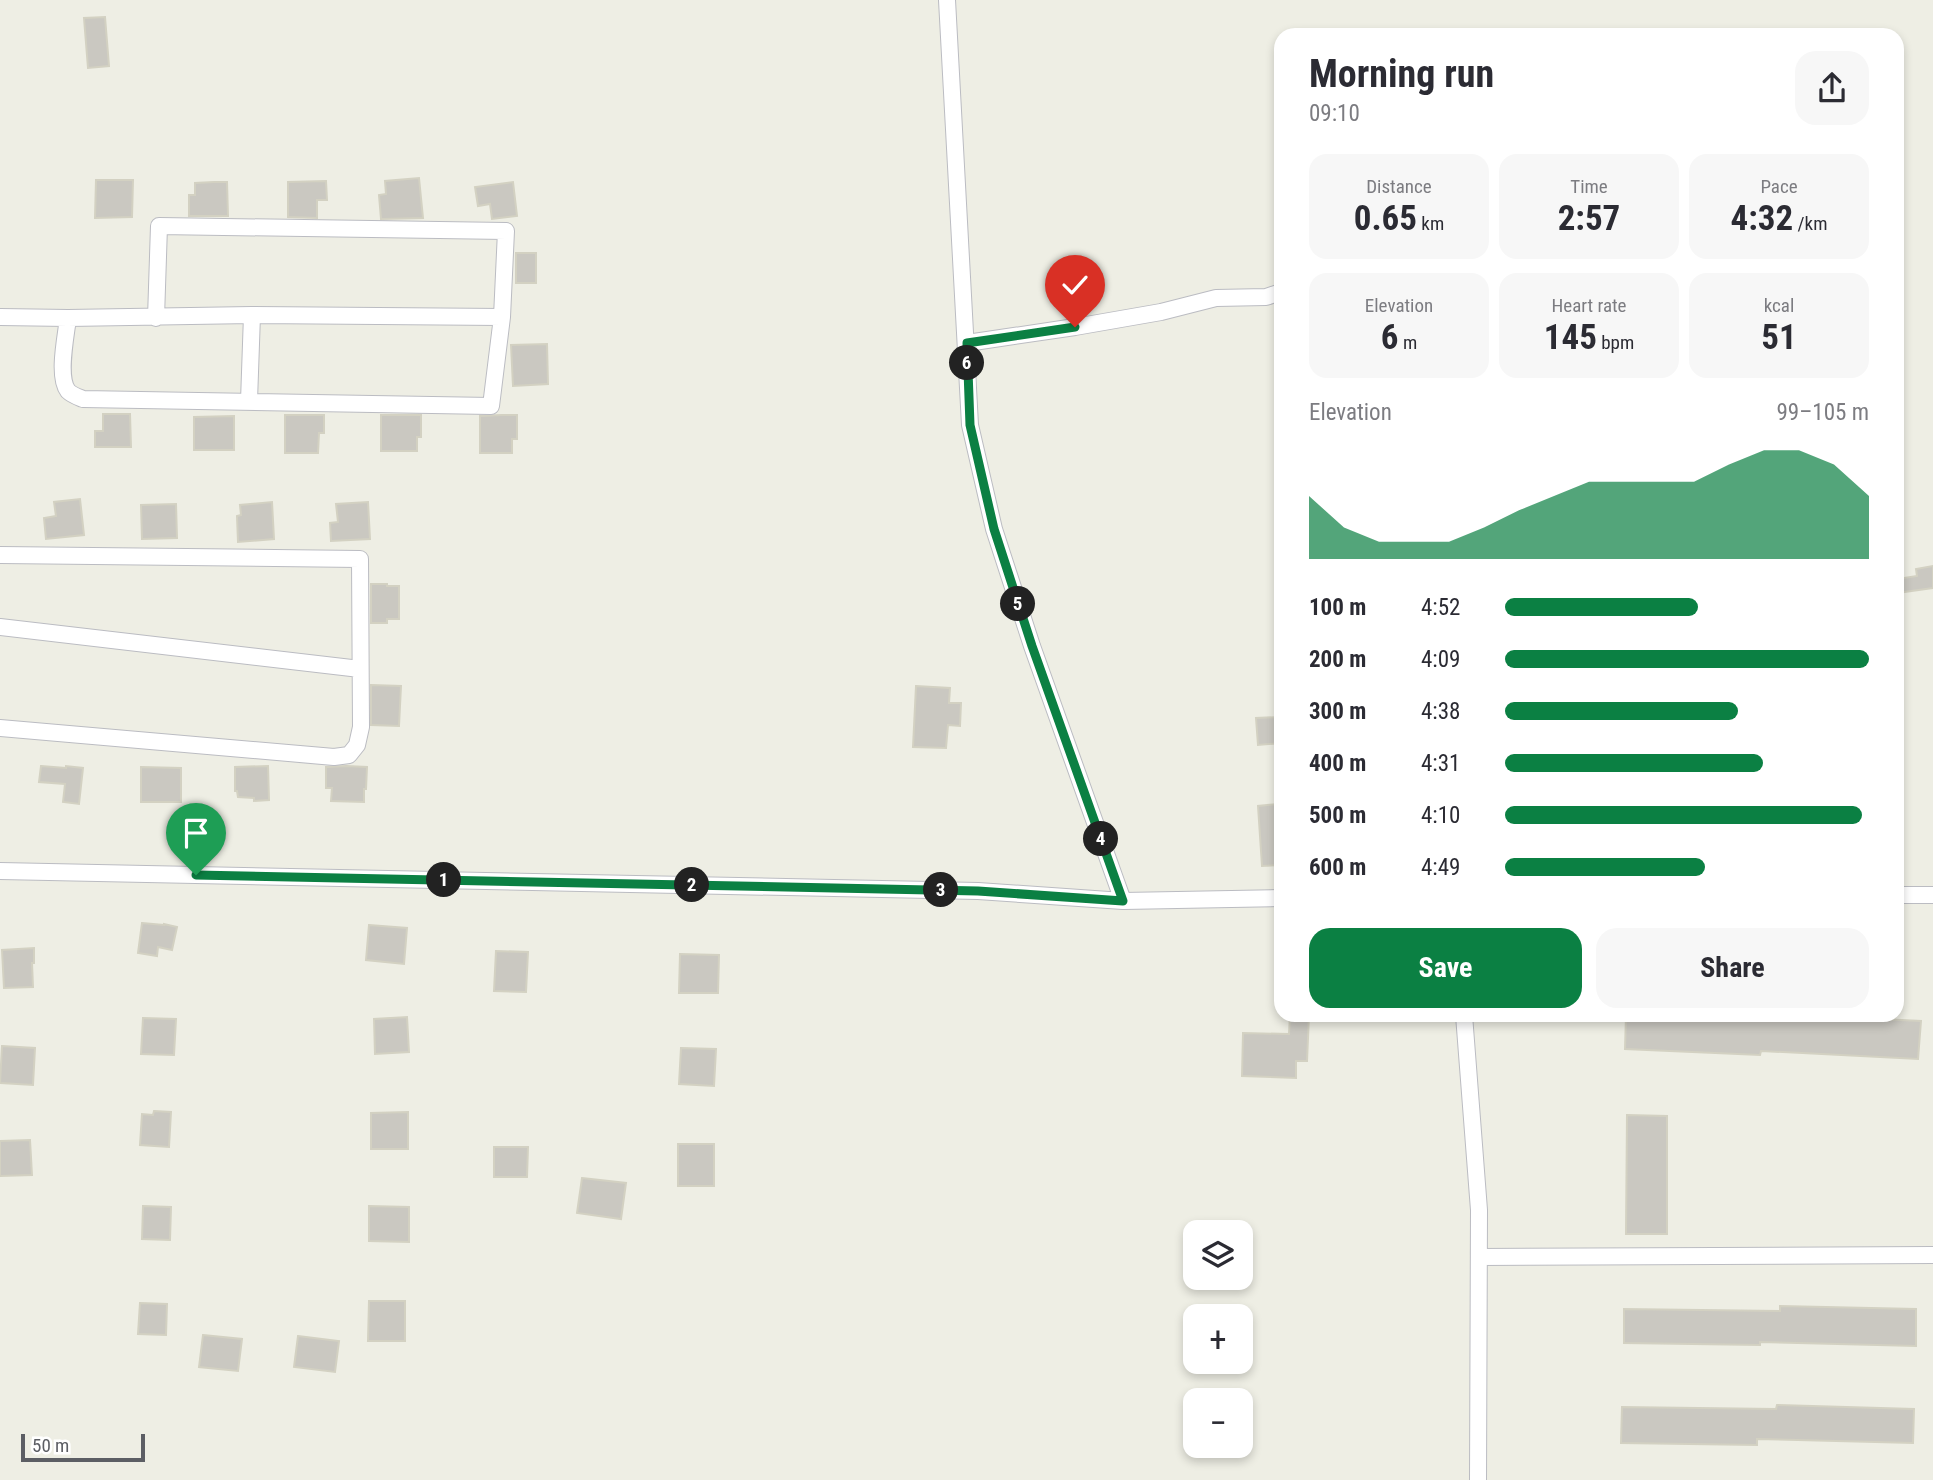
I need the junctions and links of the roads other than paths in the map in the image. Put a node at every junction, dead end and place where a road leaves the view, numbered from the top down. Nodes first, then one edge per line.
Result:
1 (947, 0) edge
2 (1274, 294) edge
3 (252, 315) junction
4 (0, 317) edge
5 (156, 317) junction
6 (502, 317) junction
7 (68, 318) junction
8 (967, 343) junction
9 (249, 401) junction
10 (0, 555) edge
11 (0, 627) edge
12 (360, 669) junction
13 (0, 728) edge
14 (0, 871) edge
15 (1904, 895) edge
16 (1933, 895) edge
17 (1274, 898) edge
18 (1123, 901) junction
19 (1465, 1022) edge
20 (1933, 1255) edge
21 (1479, 1257) junction
22 (1478, 1480) edge

1 - 8 street
2 - 8 street
3 - 5 street
3 - 6 street
3 - 9 street
4 - 7 street
5 - 6 street
5 - 7 street
6 - 9 street
7 - 9 street
8 - 18 street
10 - 12 street
11 - 12 street
12 - 13 street
14 - 18 street
15 - 16 street
17 - 18 street
19 - 21 street
20 - 21 street
21 - 22 street

